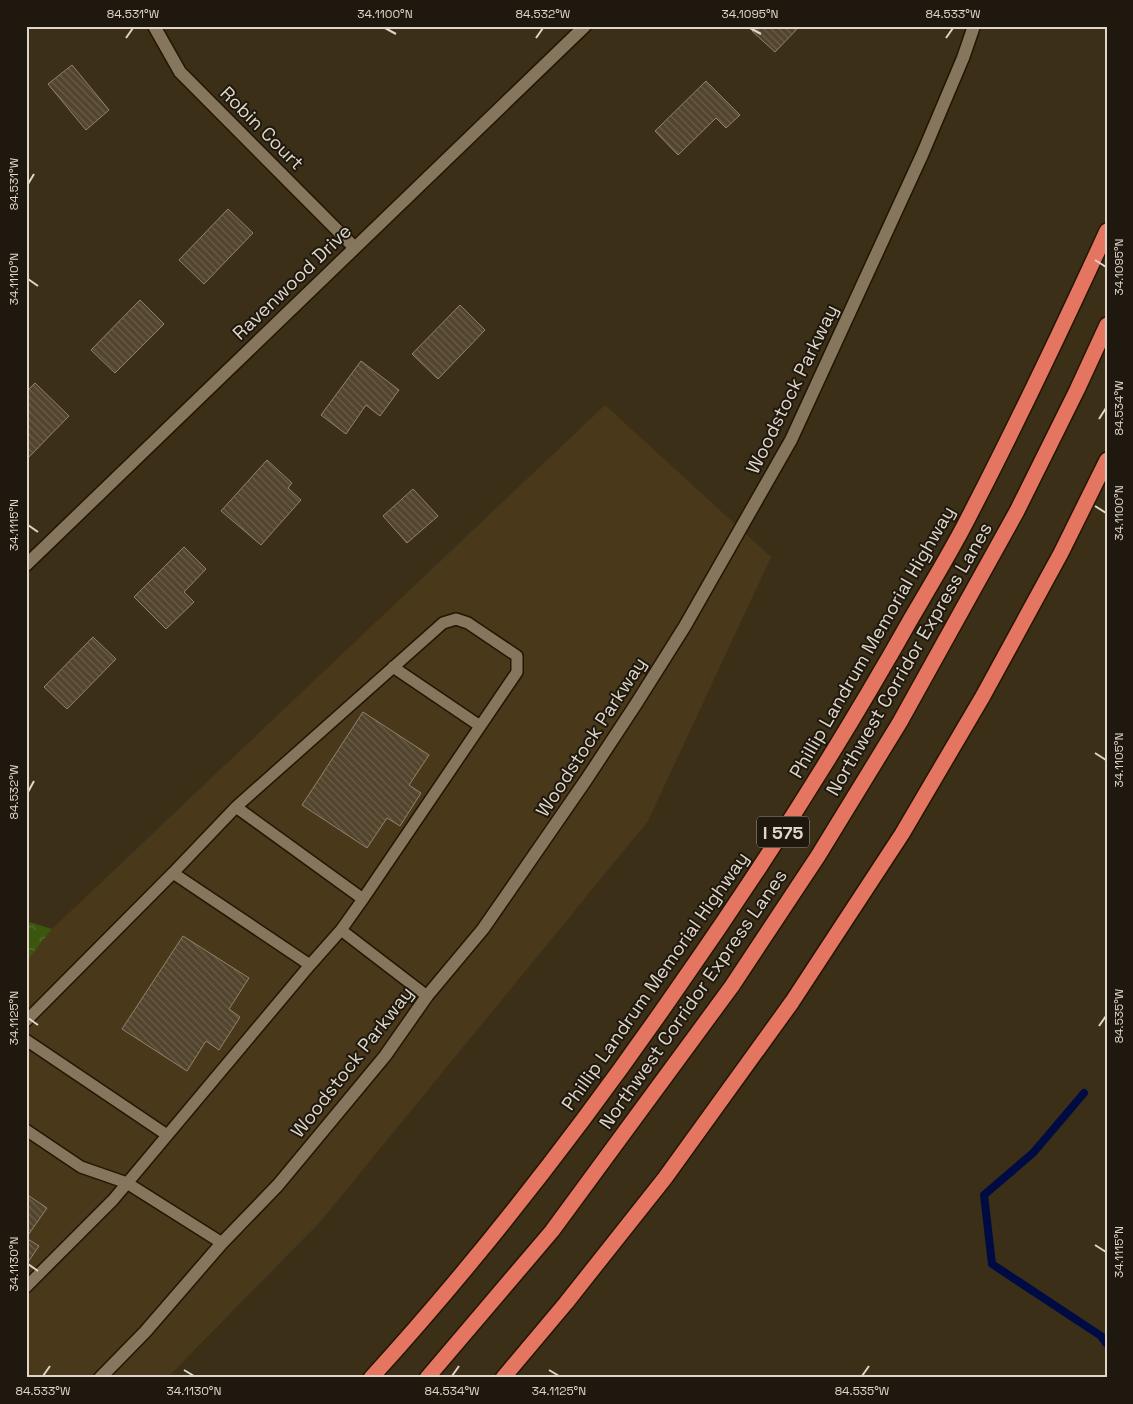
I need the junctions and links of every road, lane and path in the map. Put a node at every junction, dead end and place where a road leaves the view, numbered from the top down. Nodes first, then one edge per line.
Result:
1 (154, 26) edge
2 (585, 26) edge
3 (974, 26) edge
4 (1107, 231) edge
5 (354, 248) junction
6 (1107, 324) edge
7 (1107, 460) edge
8 (26, 566) edge
9 (393, 667) junction
10 (480, 726) junction
11 (236, 807) junction
12 (173, 873) junction
13 (363, 899) junction
14 (341, 930) junction
15 (310, 966) junction
16 (427, 996) junction
17 (26, 1021) edge
18 (26, 1040) edge
19 (26, 1130) edge
20 (167, 1135) junction
21 (127, 1182) junction
22 (222, 1243) junction
23 (26, 1287) edge
24 (100, 1378) edge
25 (371, 1378) edge
26 (427, 1378) edge
27 (503, 1378) edge

1 - 5 main road, Robin Court
2 - 5 main road, Ravenwood Drive
3 - 16 main road, Woodstock Parkway
4 - 25 highway, Phillip Landrum Memorial Highway / I 575
5 - 8 main road, Ravenwood Drive
6 - 26 highway, Northwest Corridor Express Lanes
7 - 27 highway
9 - 10 lane
9 - 10 lane
9 - 11 lane
10 - 13 lane
11 - 12 lane
11 - 13 lane
12 - 15 lane
12 - 17 lane
13 - 14 lane
14 - 15 lane
14 - 16 lane
15 - 20 lane
16 - 22 main road, Woodstock Parkway
18 - 20 lane
19 - 21 lane
20 - 21 lane
21 - 22 lane
21 - 23 lane
22 - 24 main road, Woodstock Parkway

